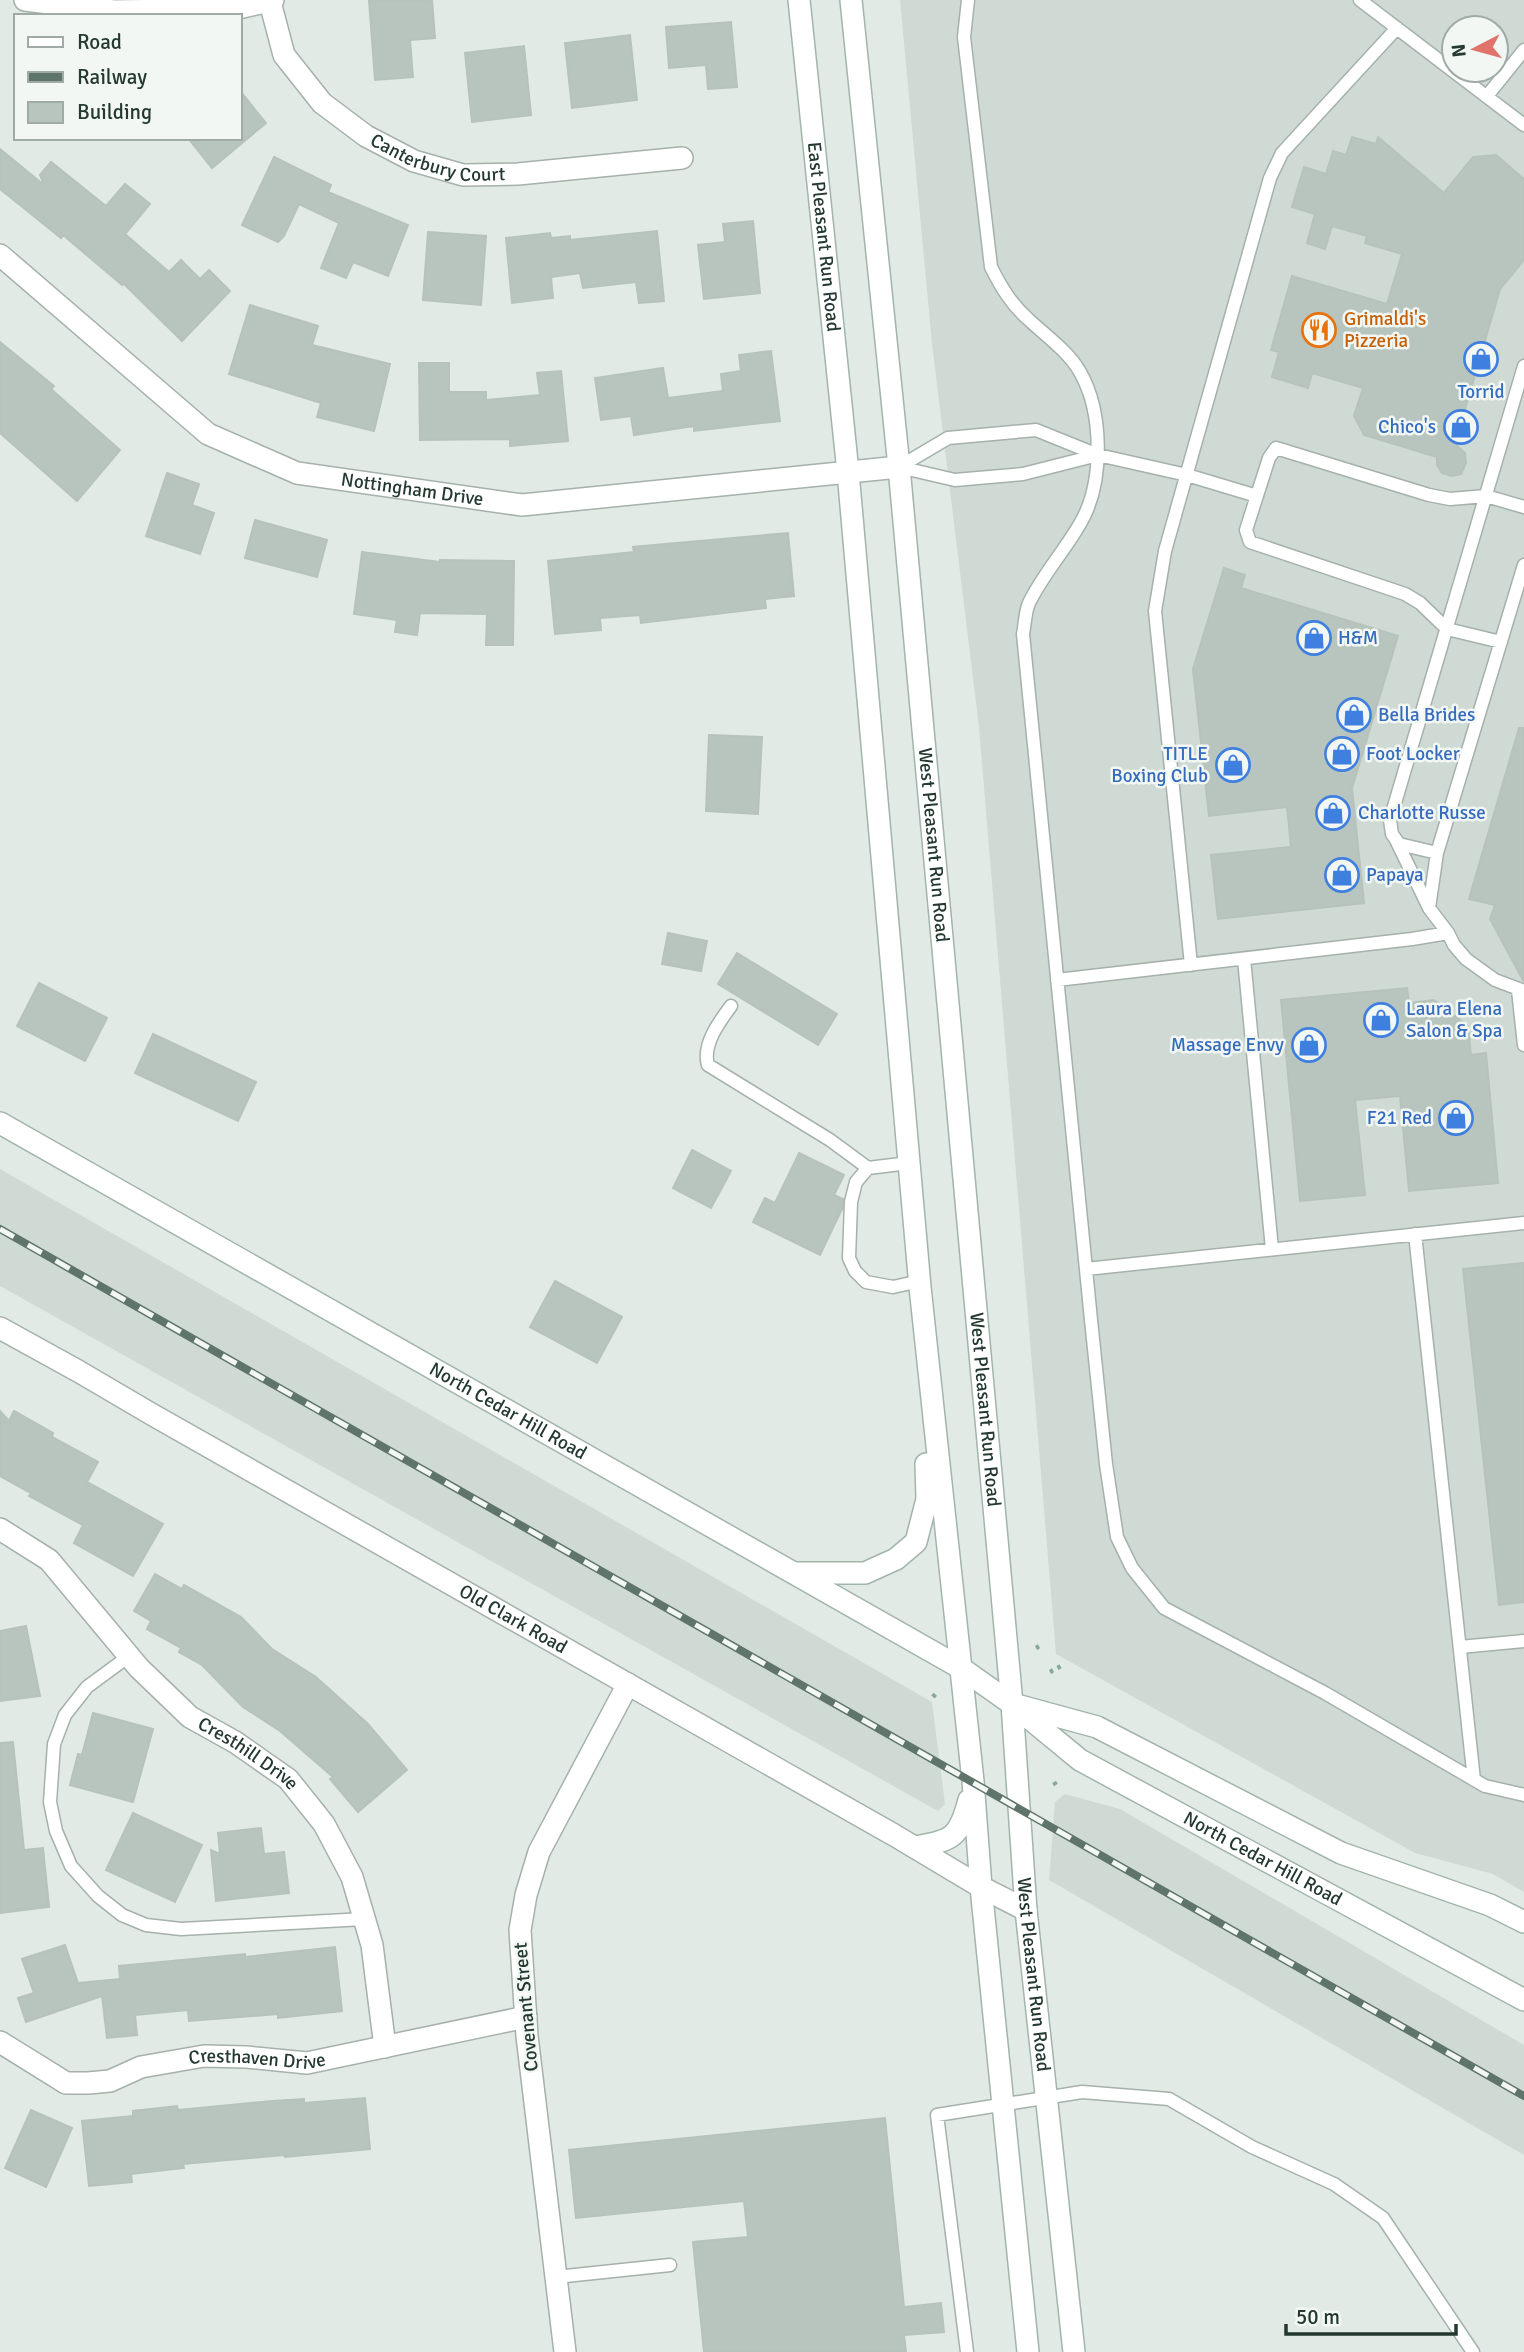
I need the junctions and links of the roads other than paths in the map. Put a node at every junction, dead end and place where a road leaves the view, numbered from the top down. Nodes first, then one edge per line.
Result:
1 (25, 0) edge
2 (799, 0) edge
3 (851, 0) edge
4 (968, 0) edge
5 (1360, 0) edge
6 (271, 1) edge
7 (1398, 28) junction
8 (1524, 50) edge
9 (1487, 96) junction
10 (1524, 125) edge
11 (682, 158) dead end
12 (0, 255) edge
13 (1524, 366) edge
14 (1098, 455) junction
15 (900, 467) junction
16 (848, 472) junction
17 (1187, 475) junction
18 (1257, 496) junction
19 (1486, 496) junction
20 (1524, 507) edge
21 (1524, 565) edge
22 (1447, 629) junction
23 (1501, 642) junction
24 (1392, 834) junction
25 (1437, 853) junction
26 (1429, 908) junction
27 (1448, 933) junction
28 (1244, 958) junction
29 (1191, 965) junction
30 (1057, 980) junction
31 (1521, 991) edge
32 (731, 1006) dead end
33 (1524, 1045) edge
34 (0, 1123) edge
35 (909, 1163) junction
36 (868, 1168) junction
37 (1524, 1223) edge
38 (1415, 1234) junction
39 (1272, 1249) junction
40 (1086, 1269) junction
41 (920, 1284) junction
42 (0, 1328) edge
43 (0, 1529) edge
44 (792, 1573) junction
45 (1524, 1641) edge
46 (1460, 1647) junction
47 (129, 1656) junction
48 (961, 1668) junction
49 (628, 1684) junction
50 (1012, 1704) junction
51 (1474, 1780) junction
52 (973, 1781) junction
53 (1524, 1795) edge
54 (915, 1847) junction
55 (981, 1887) junction
56 (1026, 1910) junction
57 (364, 1919) junction
58 (1524, 1923) edge
59 (1524, 2000) edge
60 (526, 2017) junction
61 (0, 2042) edge
62 (385, 2047) junction
63 (1048, 2098) junction
64 (1003, 2106) junction
65 (670, 2265) dead end
66 (556, 2277) junction
67 (565, 2352) edge
68 (967, 2352) edge
69 (1028, 2352) edge
70 (1074, 2352) edge
71 (1473, 2352) edge

1 - 6 street
2 - 16 street, East Pleasant Run Road
3 - 15 street
4 - 14 lane
5 - 7 lane
6 - 11 street, Canterbury Court
7 - 9 lane
7 - 17 lane
8 - 9 lane
9 - 10 lane
12 - 16 street, Nottingham Drive
13 - 19 lane
14 - 15 lane
14 - 15 lane
14 - 17 lane
14 - 30 lane
15 - 16 street, Nottingham Drive
15 - 50 street, West Pleasant Run Road
16 - 35 street
17 - 18 lane
17 - 29 lane
18 - 19 lane
18 - 22 lane
19 - 20 lane
19 - 22 lane
21 - 23 lane
22 - 23 lane
22 - 24 lane
23 - 25 lane
24 - 25 lane
24 - 26 lane
25 - 26 lane
26 - 27 lane
27 - 28 lane
27 - 31 lane
28 - 29 lane
28 - 39 lane
29 - 30 lane
30 - 40 lane
31 - 33 lane
32 - 36 lane
34 - 44 street, North Cedar Hill Road
35 - 36 lane
35 - 41 street
36 - 41 lane
37 - 38 lane
38 - 39 lane
38 - 46 lane
39 - 40 lane
40 - 51 lane
41 - 44 street
41 - 48 street
42 - 49 street, Old Clark Road
43 - 47 street, Cresthill Drive
44 - 48 street, North Cedar Hill Road
45 - 46 lane
46 - 51 lane
47 - 57 street, Cresthill Drive
47 - 57 lane
48 - 50 street, North Cedar Hill Road
48 - 52 street
49 - 54 street, Old Clark Road
49 - 60 street, Covenant Street
50 - 56 street, West Pleasant Run Road
50 - 58 street, North Cedar Hill Road
50 - 59 street, North Cedar Hill Road
51 - 53 lane
52 - 54 street
52 - 55 street
54 - 55 street, Old Clark Road
55 - 56 street, Old Clark Road
55 - 64 street
56 - 63 street, West Pleasant Run Road
57 - 62 street, Cresthill Drive
60 - 62 street, Cresthaven Drive
60 - 66 street, Covenant Street
61 - 62 street, Cresthaven Drive
63 - 64 lane
63 - 70 street, West Pleasant Run Road
63 - 71 lane
64 - 68 lane
64 - 69 street
65 - 66 lane
66 - 67 street, Covenant Street

